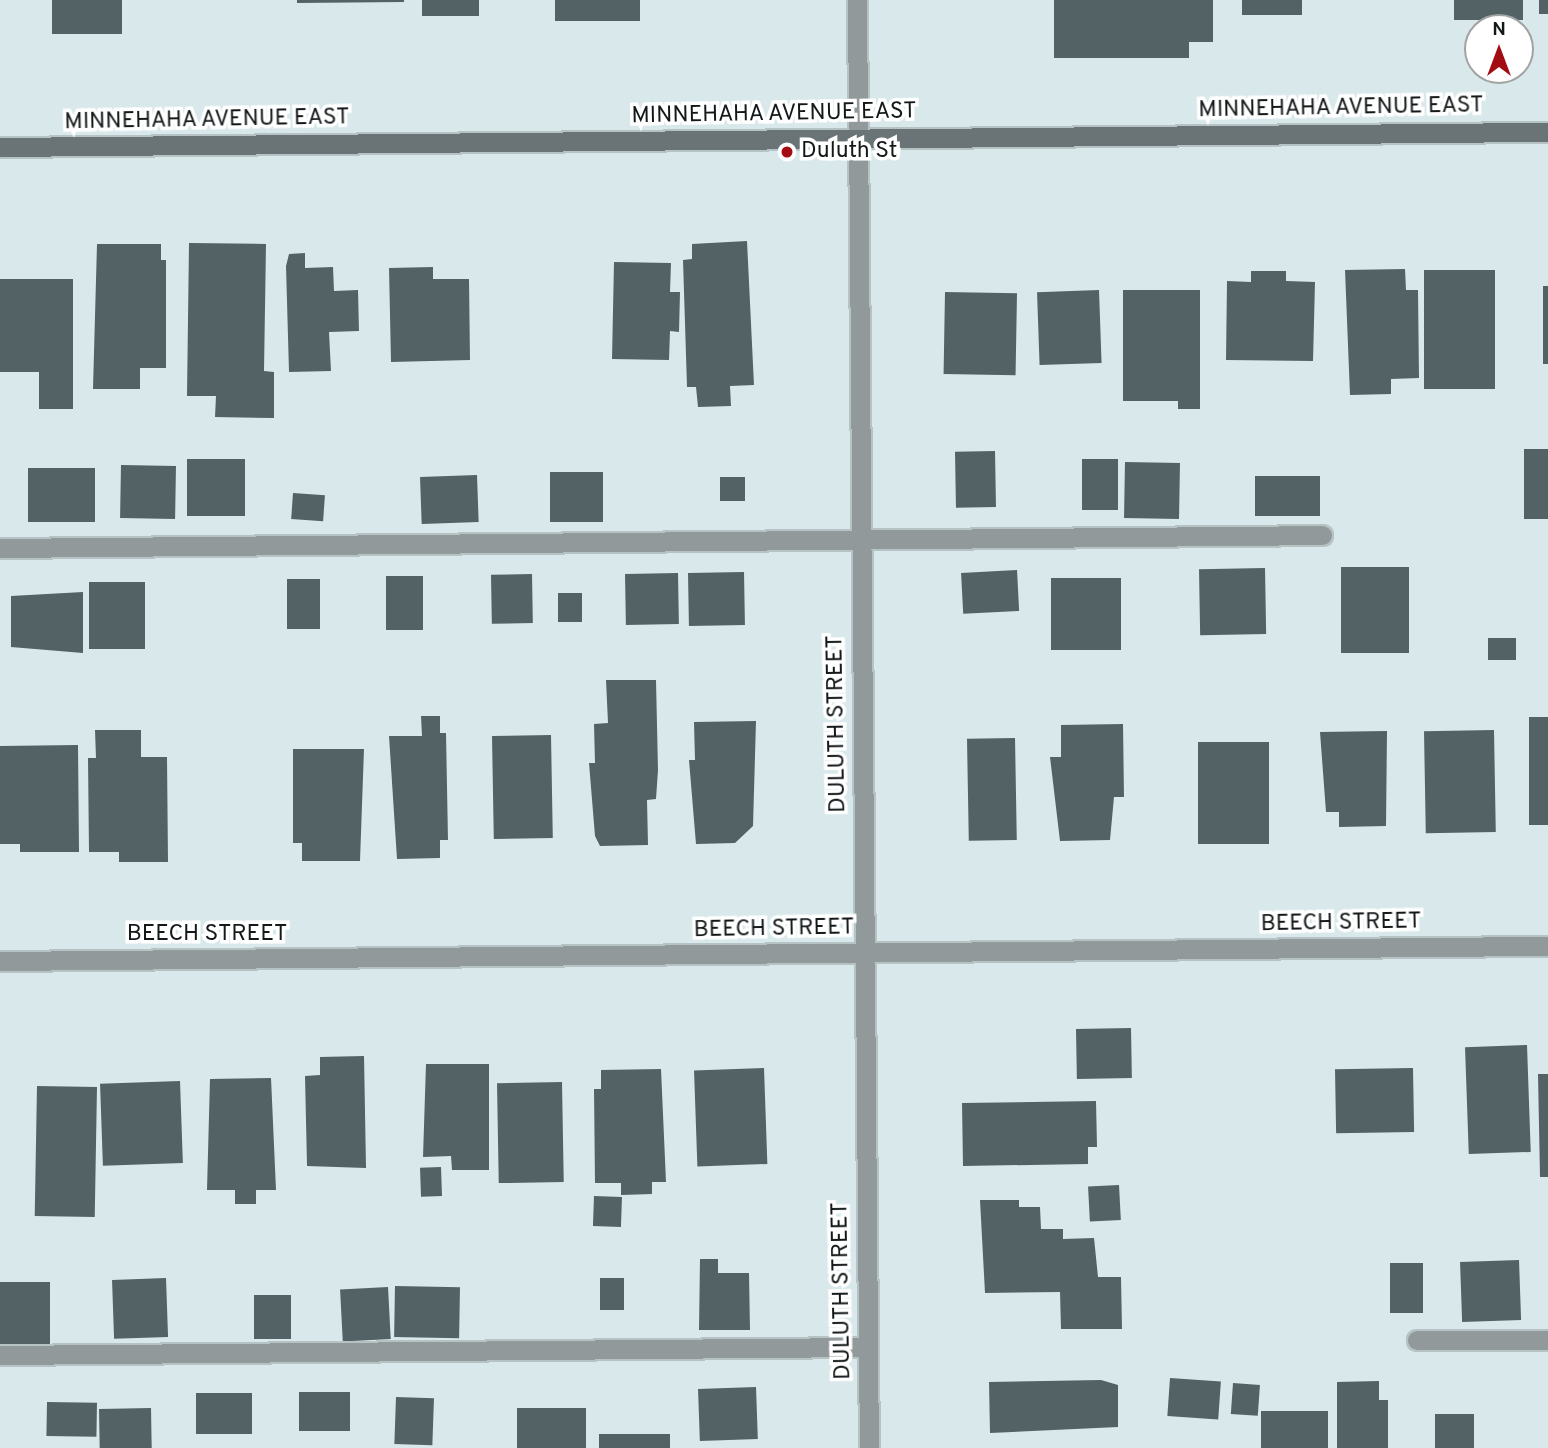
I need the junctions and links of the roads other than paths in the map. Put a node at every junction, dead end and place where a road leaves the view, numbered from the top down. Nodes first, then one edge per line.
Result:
1 (858, 0) edge
2 (1548, 132) edge
3 (856, 139) junction
4 (0, 147) edge
5 (1322, 535) dead end
6 (860, 544) junction
7 (0, 548) edge
8 (1548, 946) edge
9 (864, 953) junction
10 (0, 961) edge
11 (1548, 1339) edge
12 (1417, 1340) dead end
13 (868, 1347) junction
14 (0, 1355) edge
15 (869, 1448) edge

1 - 3 street, DULUTH STREET
2 - 3 main road, MINNEHAHA AVENUE EAST
3 - 4 main road, MINNEHAHA AVENUE EAST
3 - 6 street, DULUTH STREET
5 - 6 street
6 - 7 street
6 - 9 street, DULUTH STREET
8 - 9 street, BEECH STREET
9 - 10 street, BEECH STREET
9 - 13 street, DULUTH STREET
11 - 12 street
13 - 14 street
13 - 15 street, DULUTH STREET

